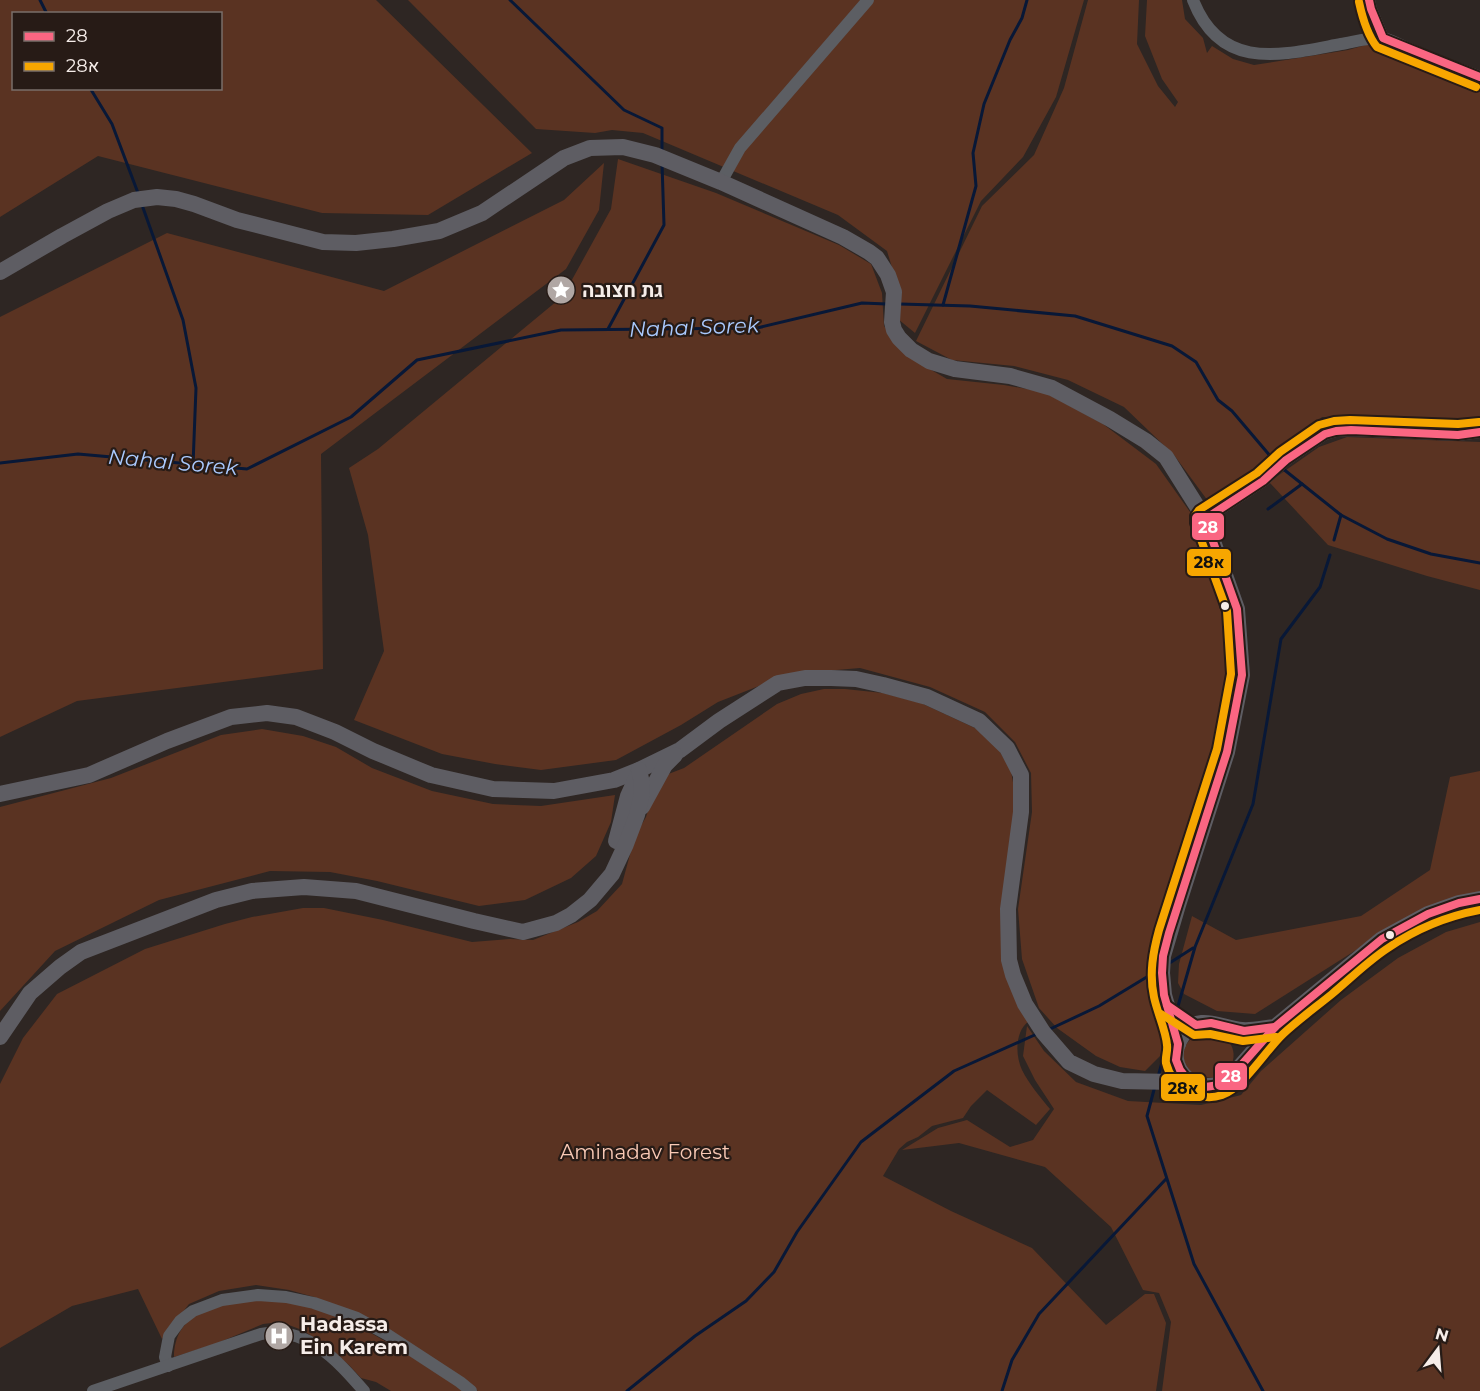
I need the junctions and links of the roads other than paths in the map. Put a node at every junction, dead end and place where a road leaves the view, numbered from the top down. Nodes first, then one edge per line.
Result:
1 (868, 0) edge
2 (1193, 0) edge
3 (1369, 0) edge
4 (1383, 38) junction
5 (1480, 77) edge
6 (721, 182) junction
7 (0, 272) edge
8 (1480, 432) edge
9 (1205, 519) junction
10 (680, 750) junction
11 (639, 770) junction
12 (0, 794) edge
13 (637, 815) junction
14 (1480, 899) edge
15 (523, 932) junction
16 (1167, 1005) junction
17 (1196, 1025) junction
18 (1225, 1027) junction
19 (1275, 1027) junction
20 (0, 1037) edge
21 (1177, 1052) junction
22 (1236, 1071) junction
23 (1152, 1081) junction
24 (1197, 1084) junction
25 (168, 1366) junction
26 (93, 1391) edge
27 (364, 1391) edge
28 (471, 1391) edge

1 - 6 street
2 - 4 street
3 - 4 street
4 - 5 street
6 - 7 main road
6 - 9 main road
8 - 9 street
9 - 16 main road
10 - 11 main road
10 - 13 main road
10 - 23 main road
11 - 12 main road
11 - 13 main road
11 - 15 main road
13 - 15 main road
14 - 19 main road
15 - 20 main road
16 - 17 main road
16 - 21 main road
17 - 18 main road
17 - 21 main road
18 - 19 main road
18 - 22 main road
19 - 22 main road
21 - 23 main road
21 - 24 main road
22 - 24 main road
23 - 24 main road
25 - 26 street
25 - 27 street
25 - 28 street

